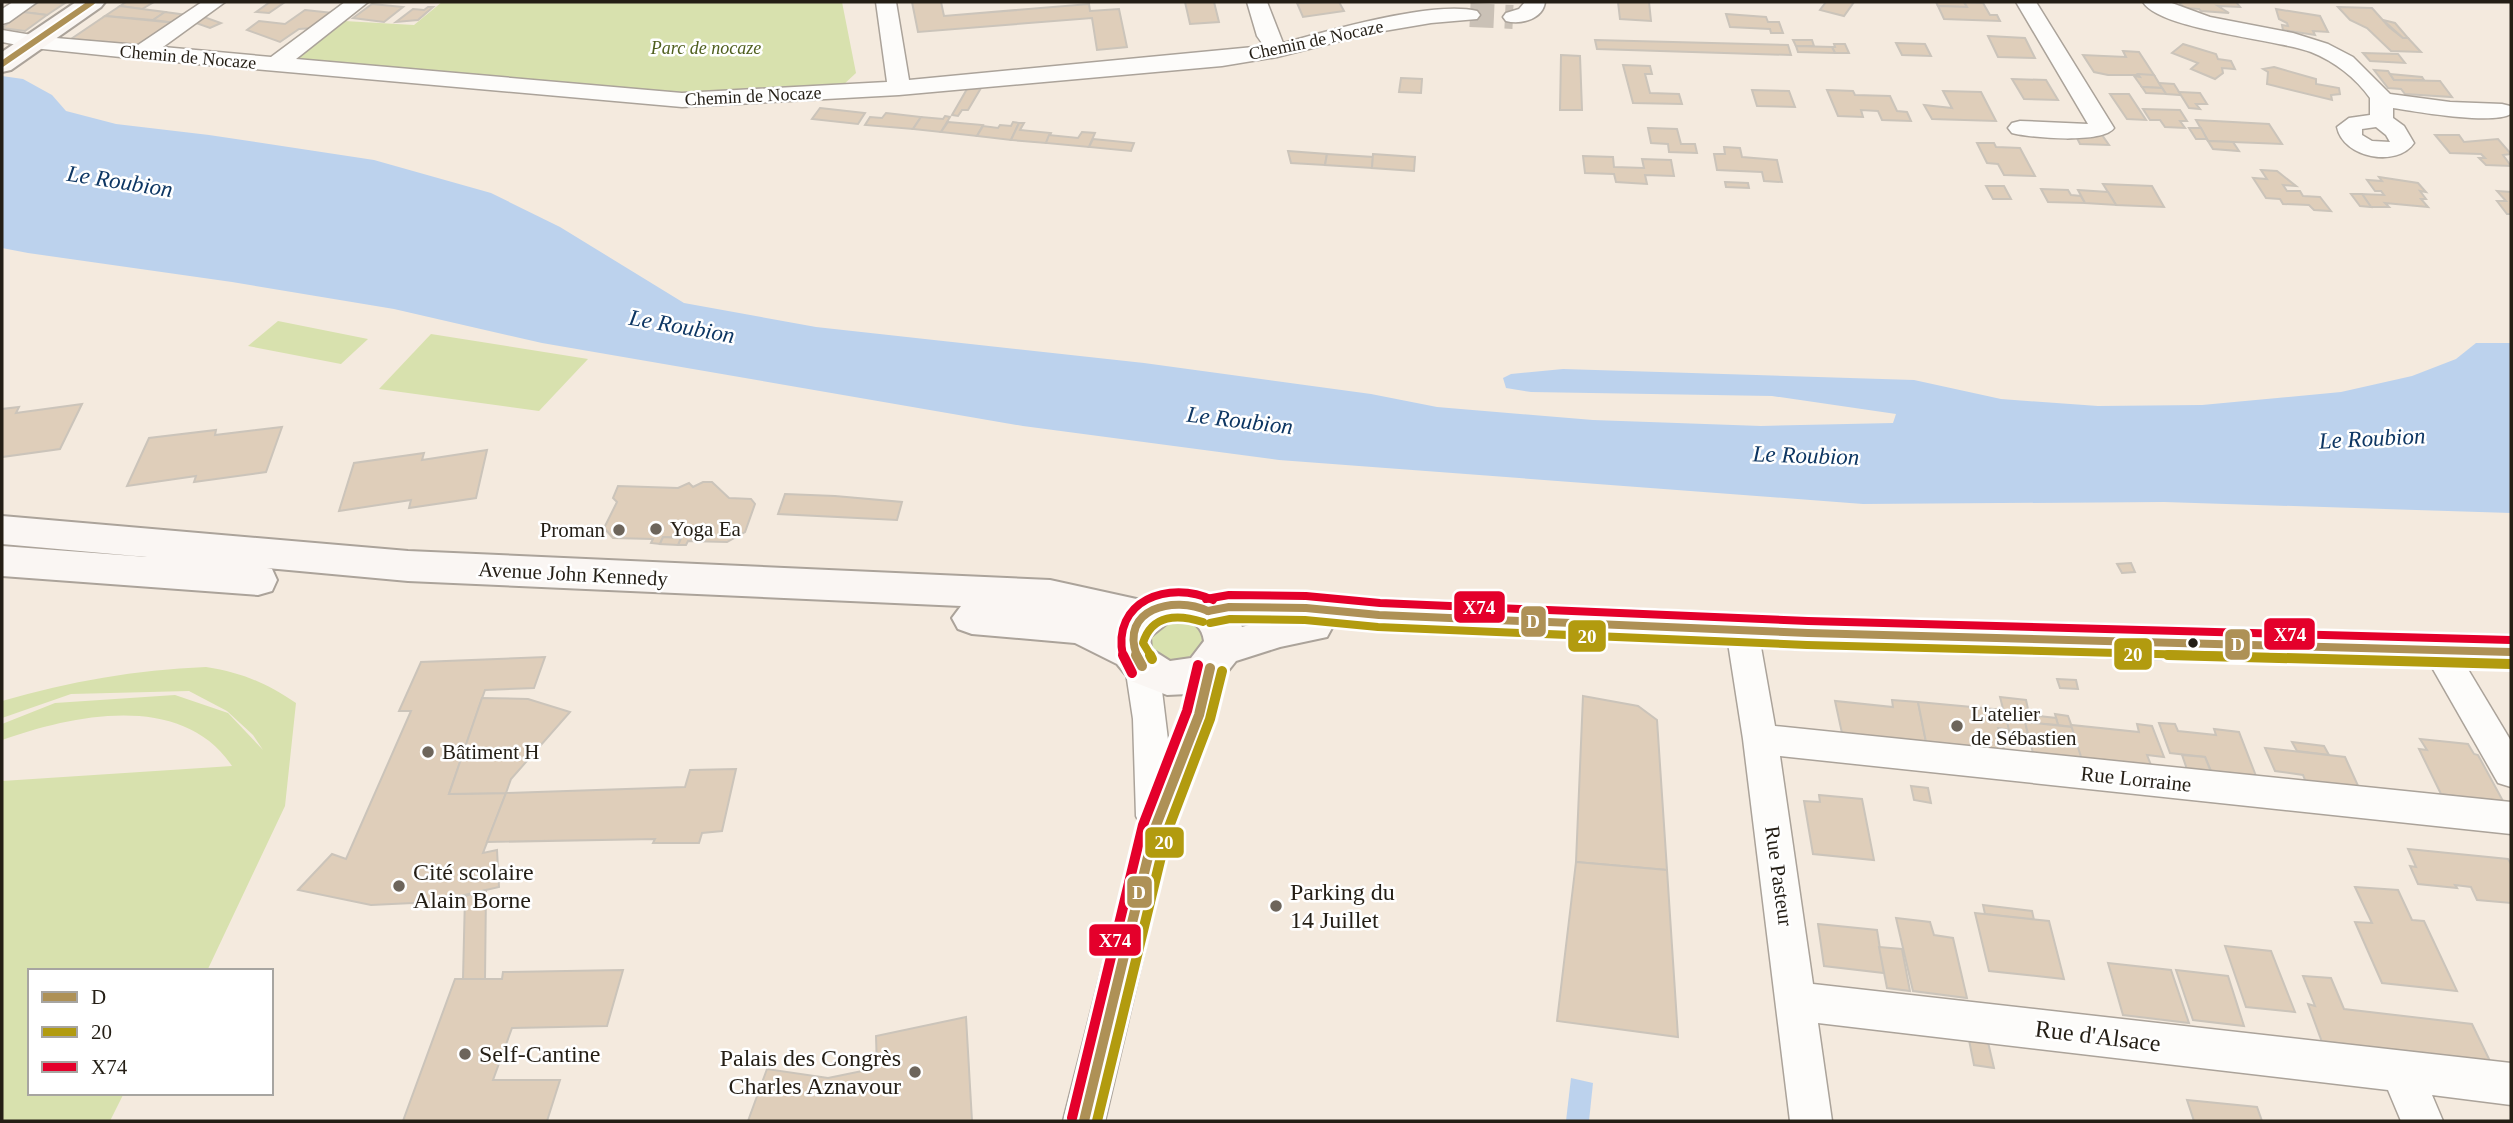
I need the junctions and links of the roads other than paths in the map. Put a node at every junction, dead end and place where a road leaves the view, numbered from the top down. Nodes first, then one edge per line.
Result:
1 (27, 2) edge
2 (92, 2) edge
3 (215, 2) edge
4 (358, 2) edge
5 (886, 2) edge
6 (1257, 2) edge
7 (2026, 2) edge
8 (2153, 2) edge
9 (1470, 15) tunnel mouth
10 (2, 18) edge
11 (34, 41) junction
12 (1277, 51) junction
13 (3, 53) edge
14 (140, 53) junction
15 (275, 64) junction
16 (899, 88) junction
17 (2502, 111) dead end
18 (2020, 128) dead end
19 (2, 530) edge
20 (2, 561) edge
21 (1208, 611) junction
22 (1379, 615) junction
23 (1742, 631) junction
24 (1139, 645) junction
25 (2439, 650) junction
26 (2511, 652) edge
27 (1217, 658) junction
28 (1760, 739) junction
29 (2511, 772) edge
30 (2511, 818) edge
31 (1155, 828) junction
32 (1796, 1001) junction
33 (2401, 1072) junction
34 (2511, 1084) edge
35 (1084, 1121) edge
36 (1811, 1121) edge
37 (2422, 1121) edge

1 - 10 street
2 - 11 main road
3 - 14 street
4 - 15 street
5 - 16 street
6 - 12 street
7 - 18 street
8 - 17 street
9 - 12 street, Chemin de Nocaze
11 - 13 main road
11 - 14 street, Chemin de Nocaze
12 - 16 street, Chemin de Nocaze
14 - 15 street, Chemin de Nocaze
15 - 16 street, Chemin de Nocaze
19 - 24 main road, Avenue John Kennedy
20 - 24 main road, Avenue John Kennedy
21 - 22 main road
21 - 24 main road
21 - 27 main road
22 - 23 main road
22 - 27 main road
23 - 25 main road
23 - 28 street, Rue Pasteur
24 - 27 main road
24 - 31 street
25 - 26 main road
25 - 29 street
27 - 31 street
28 - 30 street, Rue Lorraine
28 - 32 street, Rue Pasteur
31 - 35 street
32 - 33 street, Rue d'Alsace
32 - 36 street, Rue Pasteur
33 - 34 street, Rue d'Alsace
33 - 37 street

